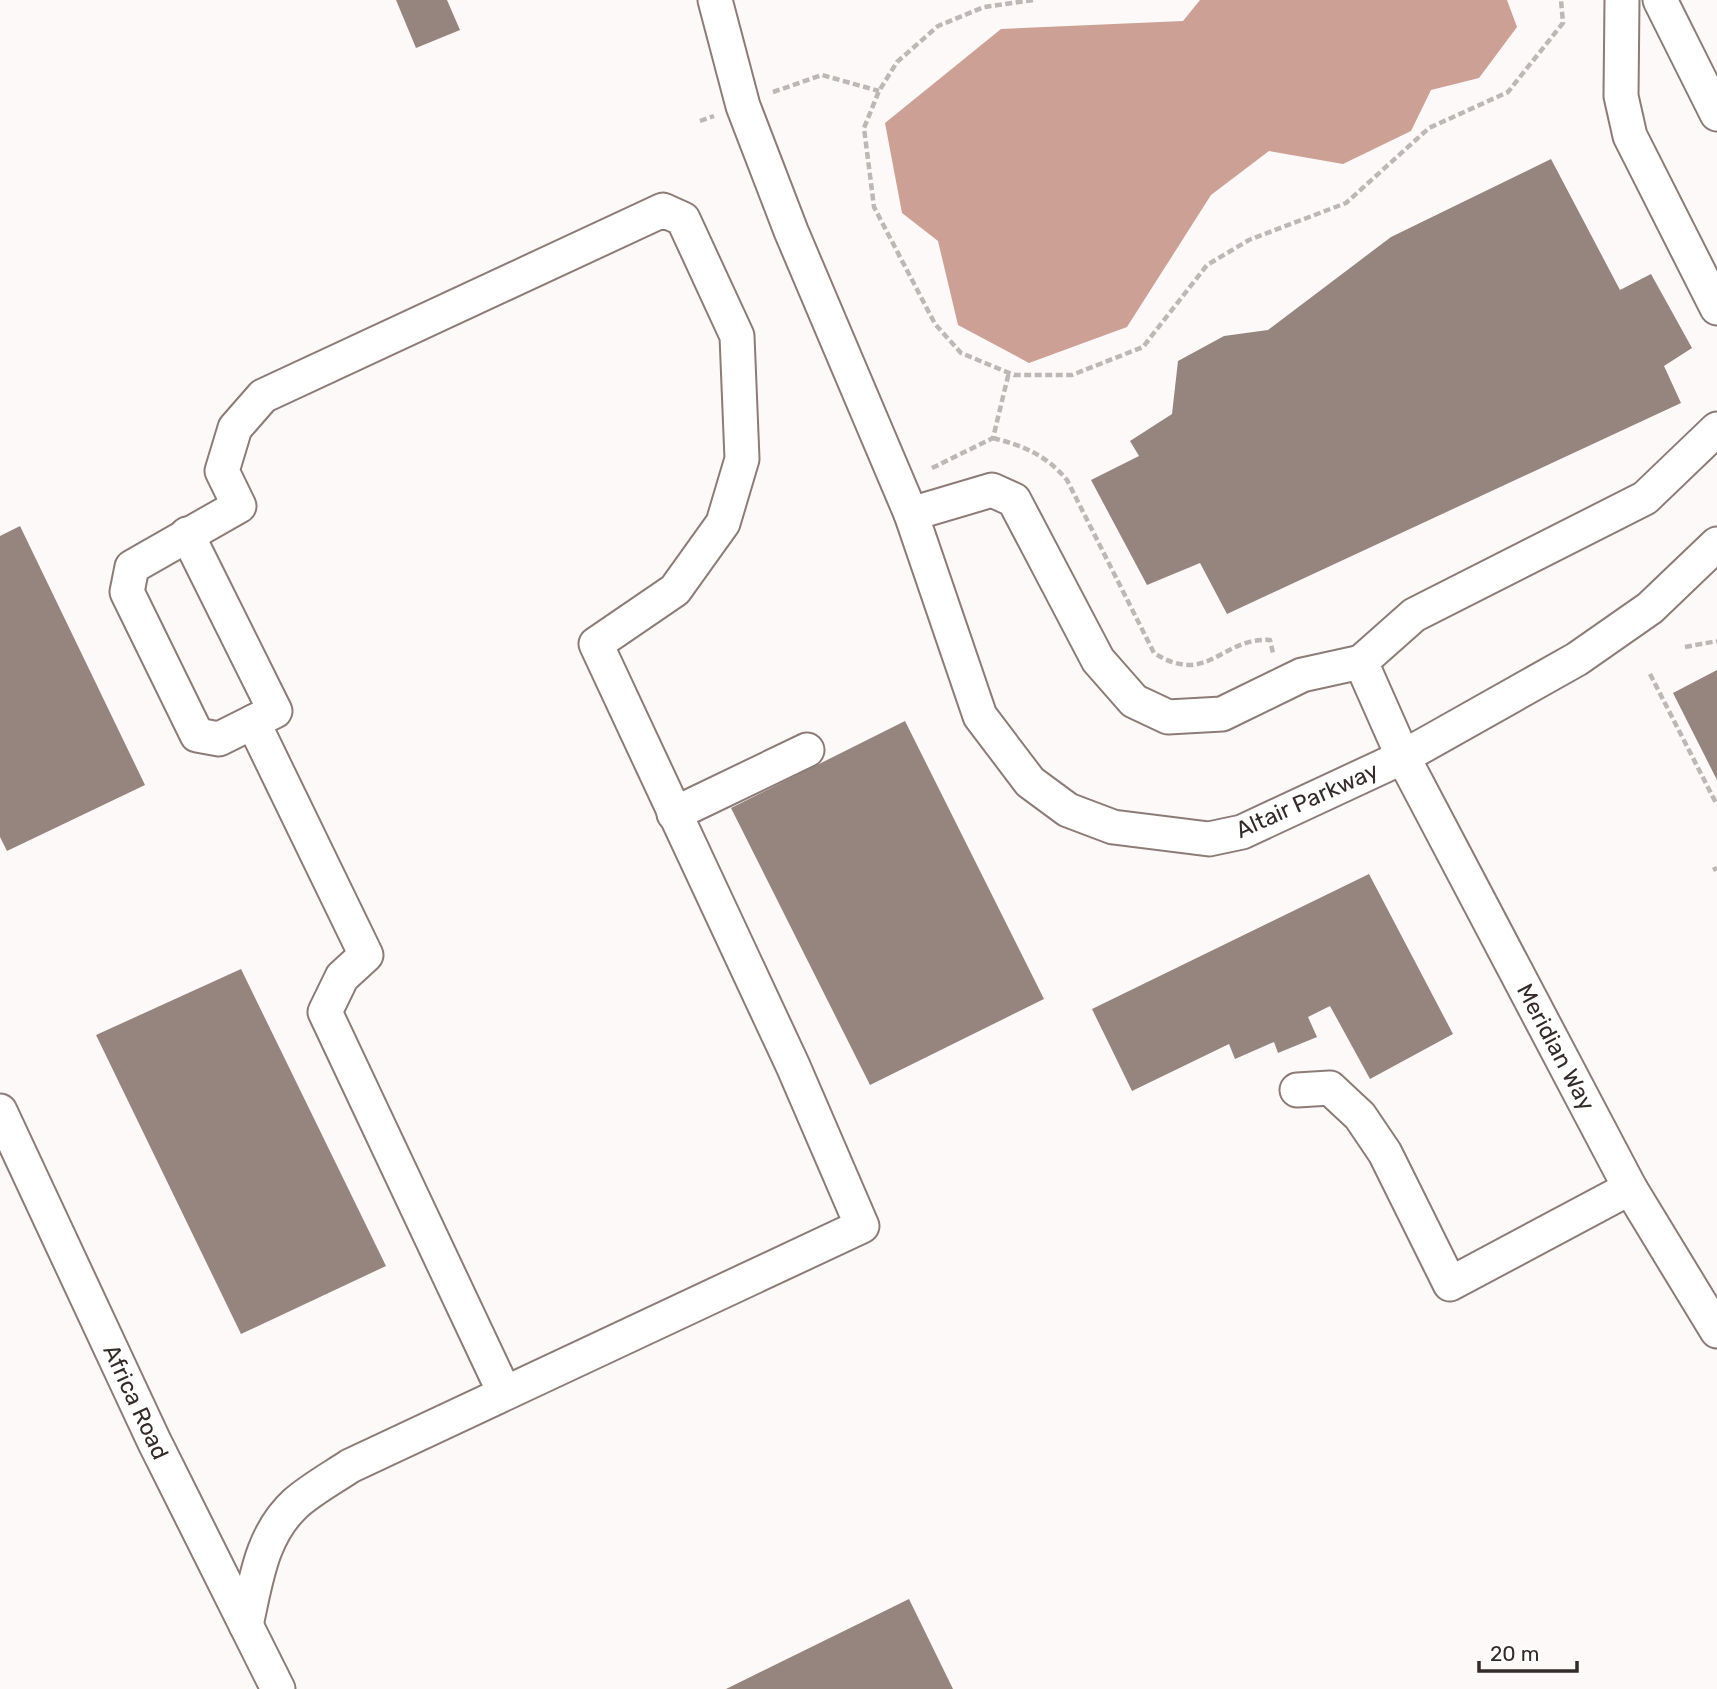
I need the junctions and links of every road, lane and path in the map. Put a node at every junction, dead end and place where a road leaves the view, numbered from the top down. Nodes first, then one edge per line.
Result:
1 (715, 0) edge
2 (1033, 0) edge
3 (1561, 0) edge
4 (1622, 0) edge
5 (1660, 0) edge
6 (879, 90) junction
7 (766, 95) dead end
8 (1717, 114) edge
9 (715, 116) dead end
10 (701, 121) dead end
11 (1717, 308) edge
12 (1009, 372) junction
13 (1717, 429) edge
14 (993, 438) junction
15 (932, 468) dead end
16 (911, 514) junction
17 (187, 534) junction
18 (1717, 544) edge
19 (1717, 641) edge
20 (1685, 647) dead end
21 (1275, 662) dead end
22 (1361, 662) junction
23 (1650, 674) dead end
24 (253, 722) junction
25 (807, 750) dead end
26 (1403, 757) junction
27 (1717, 805) edge
28 (674, 814) junction
29 (1297, 1090) dead end
30 (0, 1111) edge
31 (1630, 1188) junction
32 (1717, 1331) edge
33 (504, 1392) junction
34 (246, 1625) junction
35 (278, 1689) edge

1 - 16 street, Altair Parkway
2 - 6 path
3 - 12 path
4 - 11 street
5 - 8 street
6 - 7 path
6 - 12 path
9 - 10 path
12 - 14 path
13 - 22 street
14 - 15 path
14 - 21 path
16 - 22 street
16 - 26 street, Altair Parkway
17 - 24 street
17 - 24 street
17 - 28 street
18 - 26 street, Altair Parkway
19 - 20 path
22 - 26 street, Meridian Way
23 - 27 path
24 - 33 street
25 - 28 street
26 - 31 street, Meridian Way
28 - 33 street
29 - 31 street
30 - 34 street, Africa Road
31 - 32 street, Meridian Way
33 - 34 street
34 - 35 street, Africa Road

